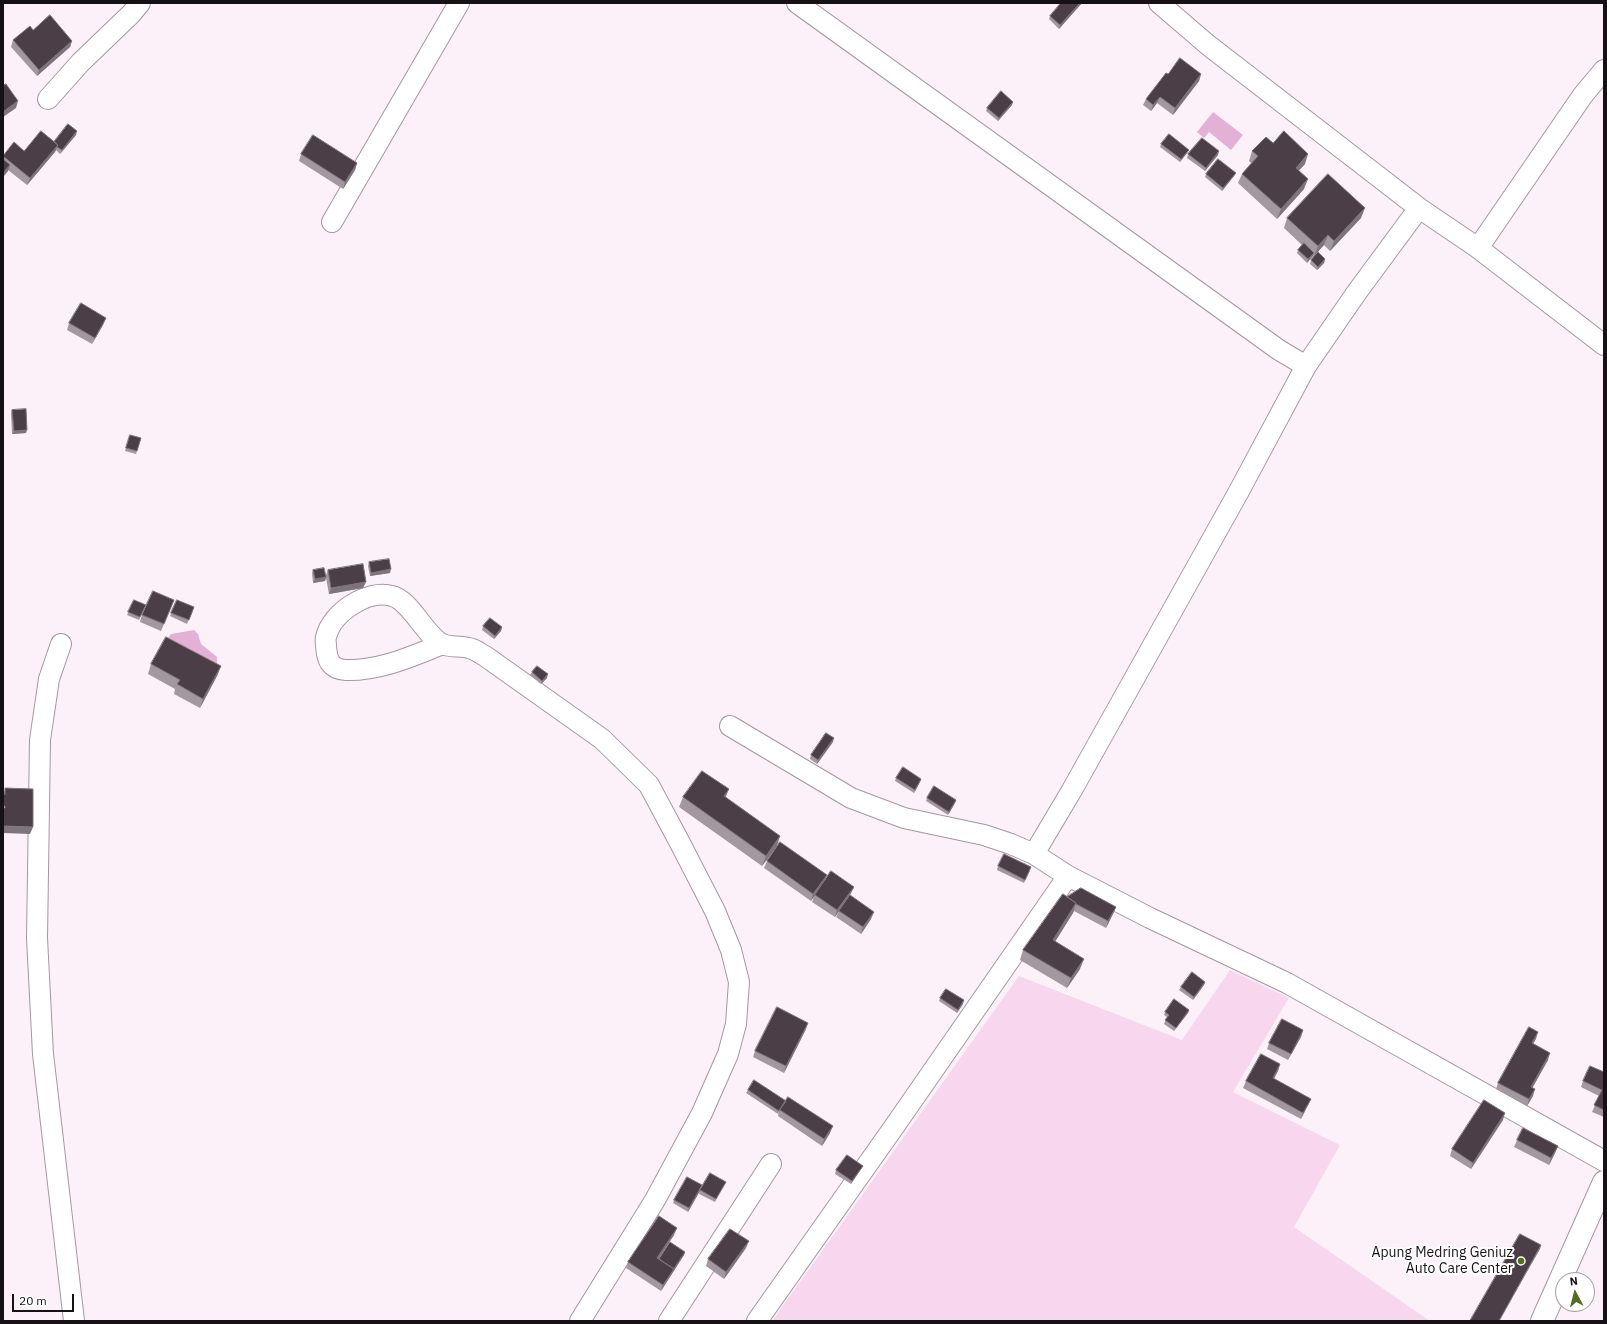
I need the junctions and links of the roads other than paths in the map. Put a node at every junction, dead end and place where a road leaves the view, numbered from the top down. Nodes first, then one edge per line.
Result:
1 (140, 3) edge
2 (459, 3) edge
3 (797, 3) edge
4 (1159, 3) edge
5 (1604, 70) edge
6 (48, 99) dead end
7 (1419, 208) junction
8 (332, 222) dead end
9 (1478, 248) junction
10 (1604, 346) edge
11 (1306, 366) junction
12 (61, 644) dead end
13 (442, 644) junction
14 (730, 726) dead end
15 (1034, 854) junction
16 (1068, 876) junction
17 (1604, 1161) edge
18 (771, 1164) dead end
19 (1604, 1182) edge
20 (74, 1321) edge
21 (580, 1321) edge
22 (669, 1321) edge
23 (757, 1321) edge
24 (1542, 1321) edge

1 - 6 street
2 - 8 street
3 - 11 street
4 - 7 street
5 - 9 street
7 - 9 street
7 - 11 street
9 - 10 street
11 - 15 street
12 - 20 street
13 - 13 street
13 - 21 street
14 - 15 street
15 - 16 street
16 - 17 street
16 - 23 street
18 - 22 street
19 - 24 main road

